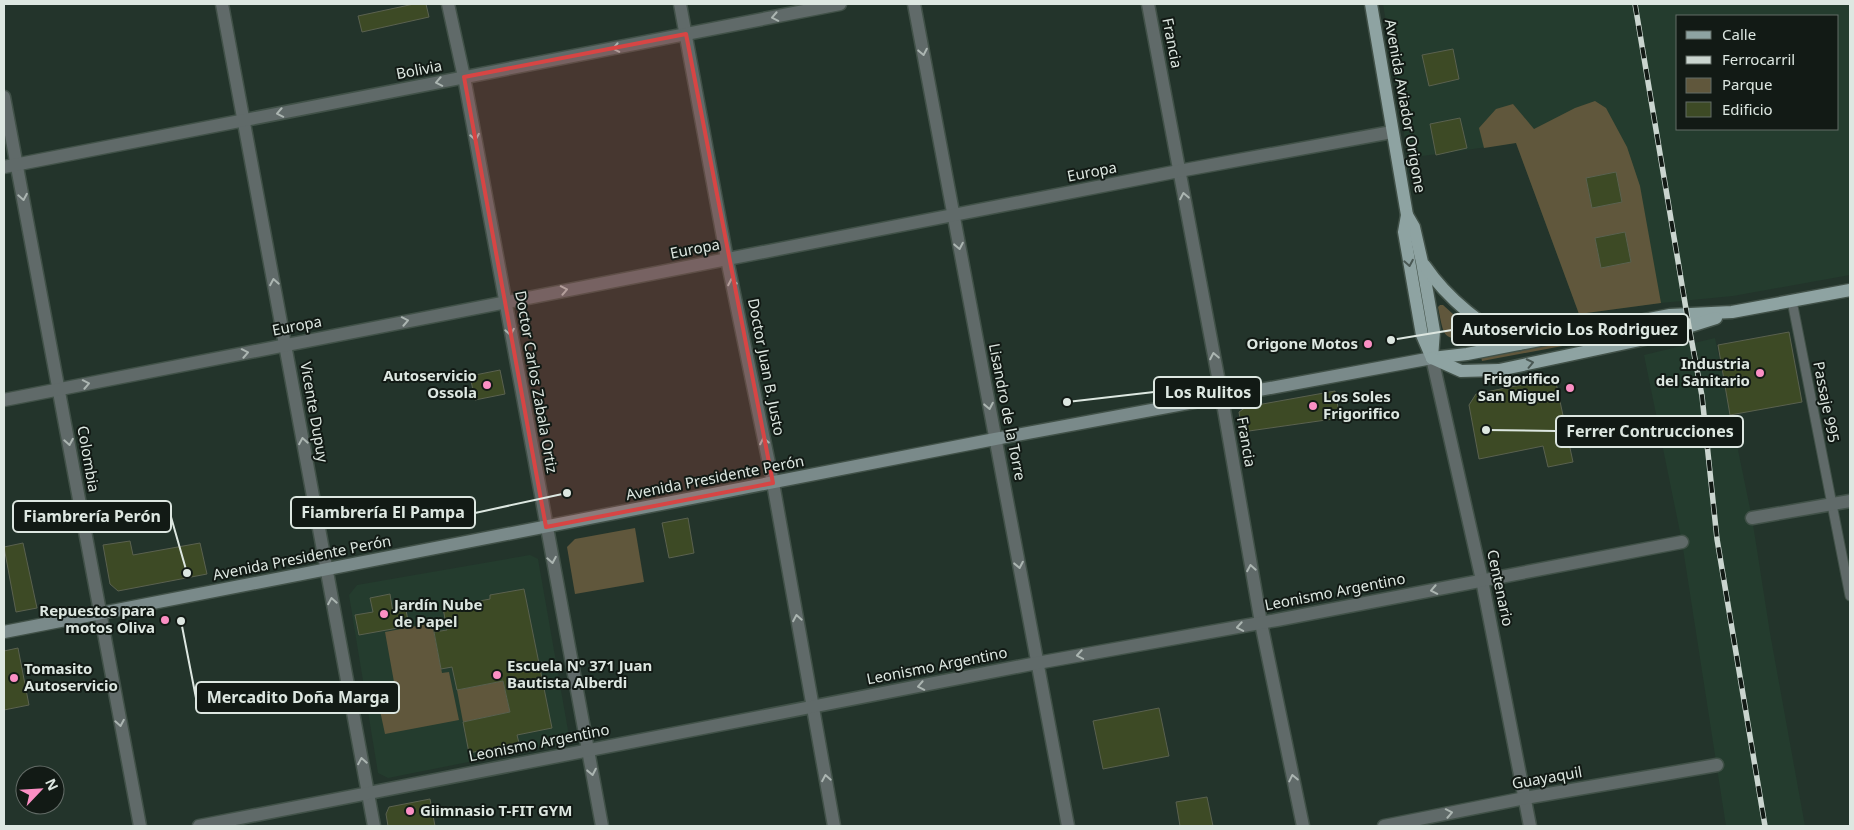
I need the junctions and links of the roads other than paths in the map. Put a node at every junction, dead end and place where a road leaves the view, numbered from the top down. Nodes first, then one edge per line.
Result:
1 (222, 4) edge
2 (448, 4) edge
3 (680, 4) edge
4 (840, 4) edge
5 (914, 4) edge
6 (1148, 4) edge
7 (1370, 4) edge
8 (686, 34) junction
9 (464, 77) junction
10 (4, 97) edge
11 (244, 120) junction
12 (1392, 132) junction
13 (17, 165) junction
14 (4, 168) edge
15 (1180, 171) junction
16 (954, 215) junction
17 (1407, 215) junction
18 (728, 259) junction
19 (1422, 262) junction
20 (1850, 290) edge
21 (1792, 301) junction
22 (505, 302) junction
23 (1732, 312) junction
24 (1519, 344) junction
25 (285, 345) junction
26 (1432, 358) junction
27 (59, 389) junction
28 (1222, 398) junction
29 (4, 400) edge
30 (995, 439) junction
31 (773, 483) junction
32 (1850, 501) edge
33 (1832, 504) junction
34 (1752, 518) dead end
35 (546, 527) junction
36 (1682, 542) dead end
37 (327, 570) junction
38 (1482, 580) junction
39 (1850, 596) edge
40 (100, 613) junction
41 (1261, 623) junction
42 (4, 632) edge
43 (1037, 663) junction
44 (814, 707) junction
45 (587, 750) junction
46 (1717, 765) dead end
47 (368, 794) junction
48 (1525, 798) junction
49 (140, 826) edge
50 (199, 826) edge
51 (374, 826) edge
52 (602, 826) edge
53 (834, 826) edge
54 (1068, 826) edge
55 (1302, 826) edge
56 (1384, 826) edge
57 (1530, 826) edge

1 - 11 street, Vicente Dupuy
2 - 9 street, Doctor Carlos Zabala Ortiz
3 - 8 street, Doctor Juan B. Justo
4 -> 8 street, Bolivia
5 -> 16 street, Lisandro de la Torre
6 - 15 street, Francia
7 - 12 main road, Avenida Aviador Origone
8 -> 9 street, Bolivia
8 - 18 street, Doctor Juan B. Justo
9 -> 11 street, Bolivia
9 -> 22 street, Doctor Carlos Zabala Ortiz
10 - 13 street, Colombia
11 - 13 street, Bolivia
25 -> 11 street, Vicente Dupuy
12 - 15 street, Europa
12 - 17 main road, Avenida Aviador Origone
13 - 14 street, Bolivia
13 -> 27 street, Colombia
15 - 16 street, Europa
28 -> 15 street, Francia
16 - 18 street, Europa
16 -> 30 street, Lisandro de la Torre
17 - 19 main road, Avenida Aviador Origone
17 -> 26 main road, Avenida Aviador Origone
22 -> 18 street, Europa
31 -> 18 street, Doctor Juan B. Justo
19 - 24 main road
19 - 26 main road, Avenida Aviador Origone
20 - 21 main road, Avenida Presidente Perón
21 - 23 main road, Avenida Presidente Perón
21 - 33 lane, Passaje 995
25 -> 22 street, Europa
22 -> 35 street, Doctor Carlos Zabala Ortiz
23 - 24 main road, Avenida Presidente Perón
26 -> 23 main road, Avenida Presidente Perón
24 - 26 main road, Avenida Presidente Perón
27 -> 25 street, Europa
37 -> 25 street, Vicente Dupuy
26 - 28 main road, Avenida Presidente Perón
26 - 38 street, Centenario
27 - 29 street, Europa
27 -> 40 street, Colombia
28 - 30 main road, Avenida Presidente Perón
41 -> 28 street, Francia
30 - 31 main road, Avenida Presidente Perón
30 -> 43 street, Lisandro de la Torre
31 - 35 main road, Avenida Presidente Perón
44 -> 31 street, Doctor Juan B. Justo
32 - 33 street
33 - 34 street
33 - 39 lane, Passaje 995
35 - 37 main road, Avenida Presidente Perón
35 -> 45 street, Doctor Carlos Zabala Ortiz
36 - 38 street, Leonismo Argentino
37 - 40 main road, Avenida Presidente Perón
47 -> 37 street, Vicente Dupuy
38 -> 41 street, Leonismo Argentino
38 - 48 street, Centenario
40 - 42 main road, Avenida Presidente Perón
40 -> 49 street, Colombia
41 -> 43 street, Leonismo Argentino
55 -> 41 street, Francia
43 -> 44 street, Leonismo Argentino
43 - 54 street, Lisandro de la Torre
44 - 45 street, Leonismo Argentino
53 -> 44 street, Doctor Juan B. Justo
45 - 47 street, Leonismo Argentino
45 -> 52 street, Doctor Carlos Zabala Ortiz
46 - 48 street, Guayaquil
47 - 50 street, Leonismo Argentino
47 - 51 street, Vicente Dupuy
56 -> 48 street, Guayaquil
48 - 57 street, Centenario

